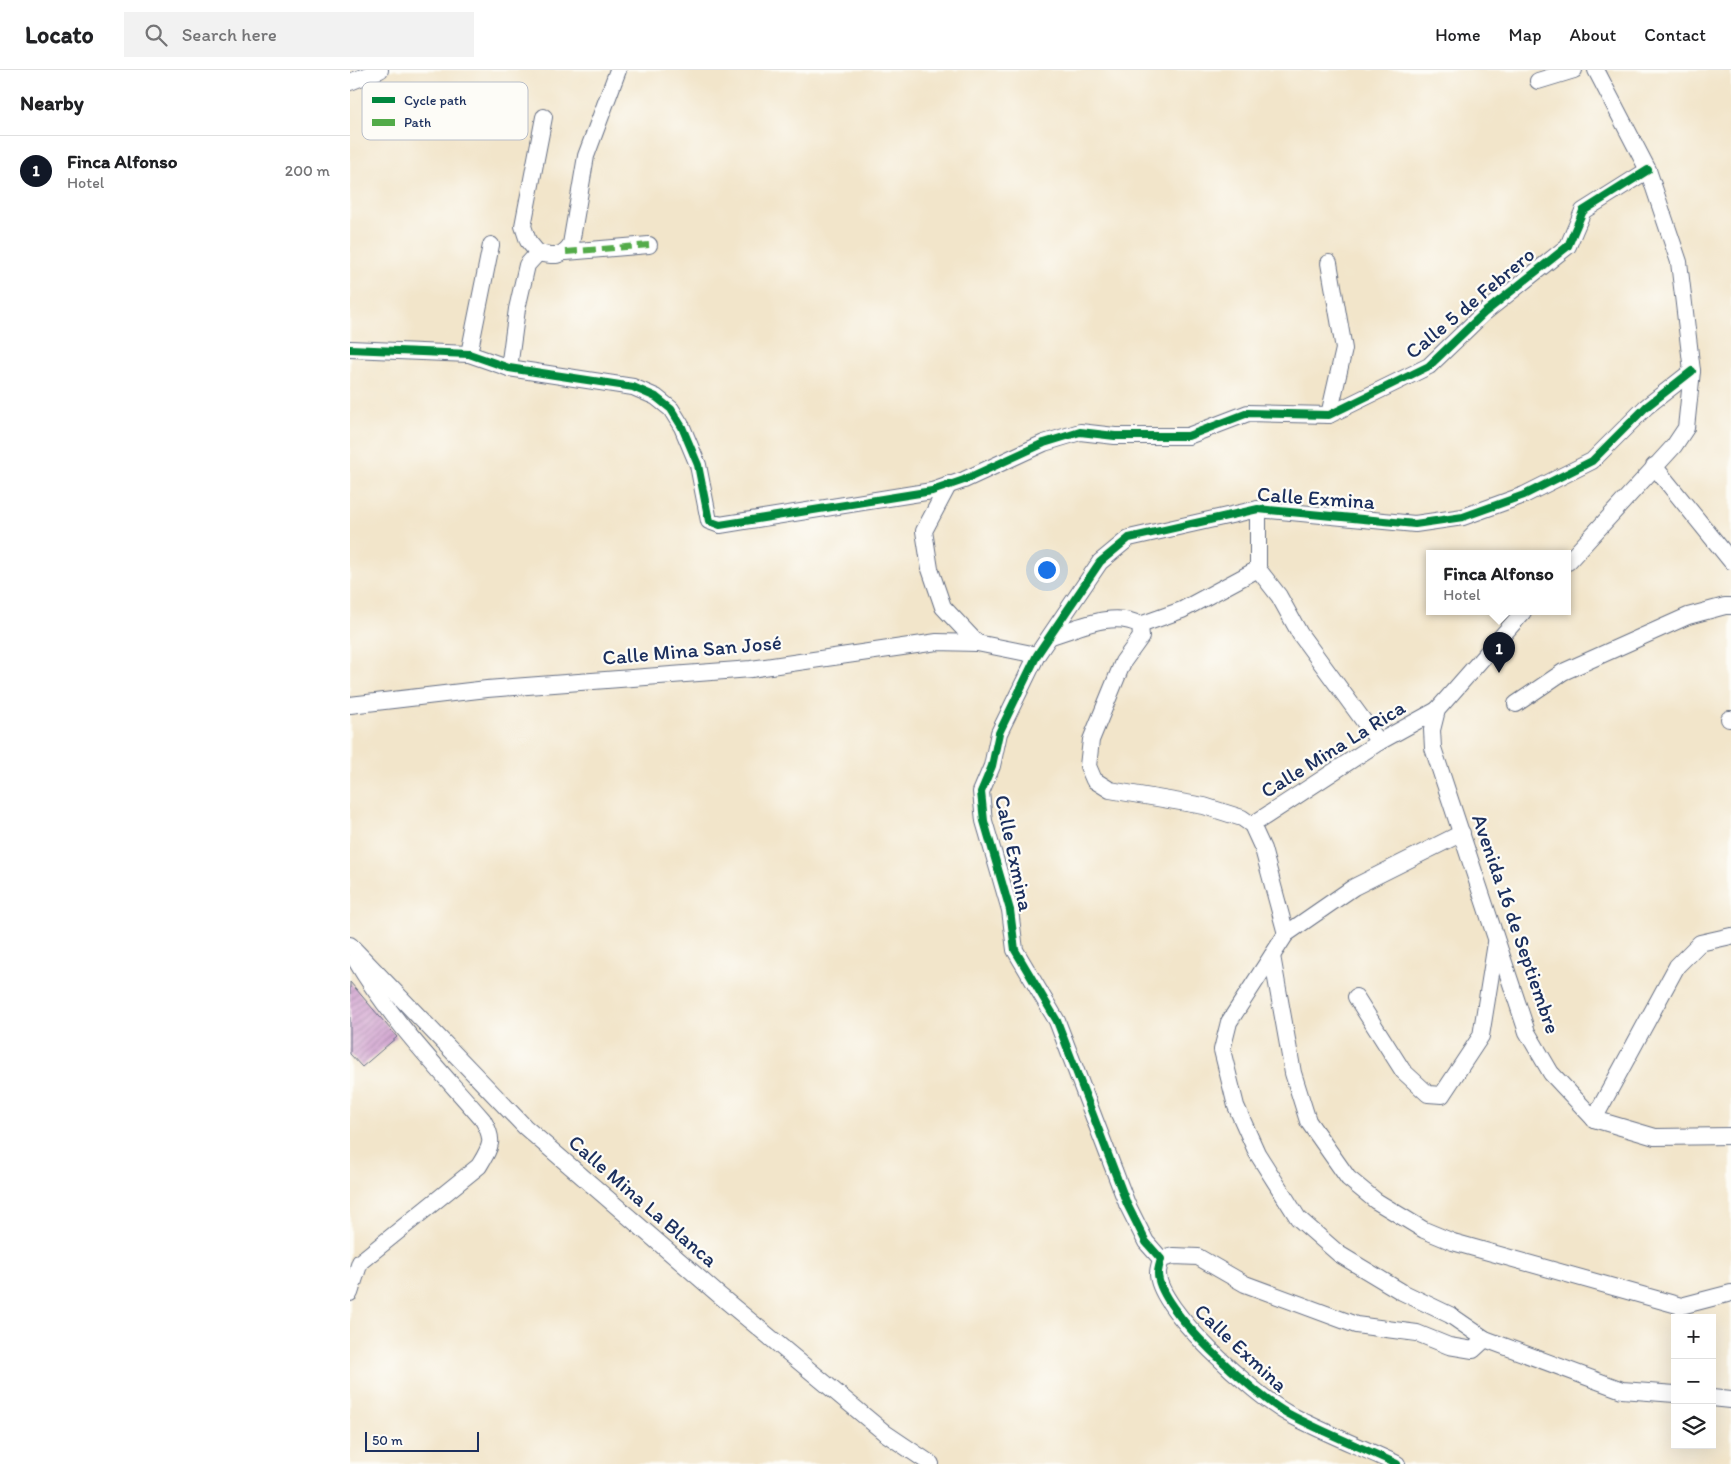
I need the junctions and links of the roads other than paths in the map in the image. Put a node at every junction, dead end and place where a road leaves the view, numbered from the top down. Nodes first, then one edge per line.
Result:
1 (380, 70) edge
2 (618, 70) edge
3 (1574, 70) edge
4 (1596, 70) edge
5 (1538, 81) dead end
6 (350, 82) edge
7 (544, 117) dead end
8 (1648, 170) junction
9 (491, 245) dead end
10 (649, 245) dead end
11 (566, 252) junction
12 (538, 253) junction
13 (1329, 263) dead end
14 (350, 349) edge
15 (469, 354) junction
16 (509, 368) junction
17 (1692, 371) junction
18 (1329, 415) junction
19 (1654, 466) junction
20 (949, 484) junction
21 (1258, 508) junction
22 (1571, 559) edge
23 (1731, 561) edge
24 (1258, 570) junction
25 (1731, 606) edge
26 (1520, 615) edge
27 (1140, 625) junction
28 (1051, 636) junction
29 (977, 643) junction
30 (1037, 655) junction
31 (1516, 704) dead end
32 (350, 705) edge
33 (1437, 710) junction
34 (1378, 742) junction
35 (1252, 825) junction
36 (1462, 833) junction
37 (1286, 934) junction
38 (1731, 936) edge
39 (1497, 940) junction
40 (350, 945) edge
41 (350, 951) edge
42 (1272, 956) junction
43 (1356, 997) dead end
44 (1594, 1119) junction
45 (1731, 1136) edge
46 (1161, 1258) junction
47 (355, 1260) edge
48 (350, 1293) edge
49 (1731, 1293) edge
50 (1485, 1339) junction
51 (1671, 1394) edge
52 (1716, 1398) edge
53 (1731, 1400) edge
54 (931, 1464) edge
55 (1397, 1464) edge

1 - 6 street
2 - 11 street
3 - 5 street
4 - 8 street
7 - 12 street
8 - 17 street
8 - 18 street, Calle 5 de Febrero
9 - 15 street
10 - 11 street
11 - 12 street
12 - 16 street
13 - 18 street
14 - 15 street
15 - 16 street
16 - 20 street
17 - 19 street
17 - 21 street, Calle Exmina
18 - 20 street, Calle 5 de Febrero
19 - 22 street
19 - 23 street
20 - 29 street
21 - 24 street
21 - 28 street, Calle Exmina
24 - 27 street
24 - 34 street
25 - 31 street
26 - 33 street
27 - 28 street
27 - 35 street
28 - 30 street, Calle Exmina
29 - 30 street, Calle Mina San José
29 - 32 street, Calle Mina San José
30 - 46 street, Calle Exmina
33 - 34 street, Calle Mina La Rica
33 - 36 street, Avenida 16 de Septiembre
34 - 35 street, Calle Mina La Rica
35 - 37 street
36 - 37 street
36 - 39 street, Avenida 16 de Septiembre
37 - 42 street
38 - 44 street
39 - 43 street
39 - 44 street, Avenida 16 de Septiembre
40 - 54 street, Calle Mina La Blanca
41 - 47 street
42 - 49 street
42 - 50 street
44 - 45 street
46 - 50 street
46 - 55 street, Calle Exmina
47 - 48 street
50 - 51 street
52 - 53 street

